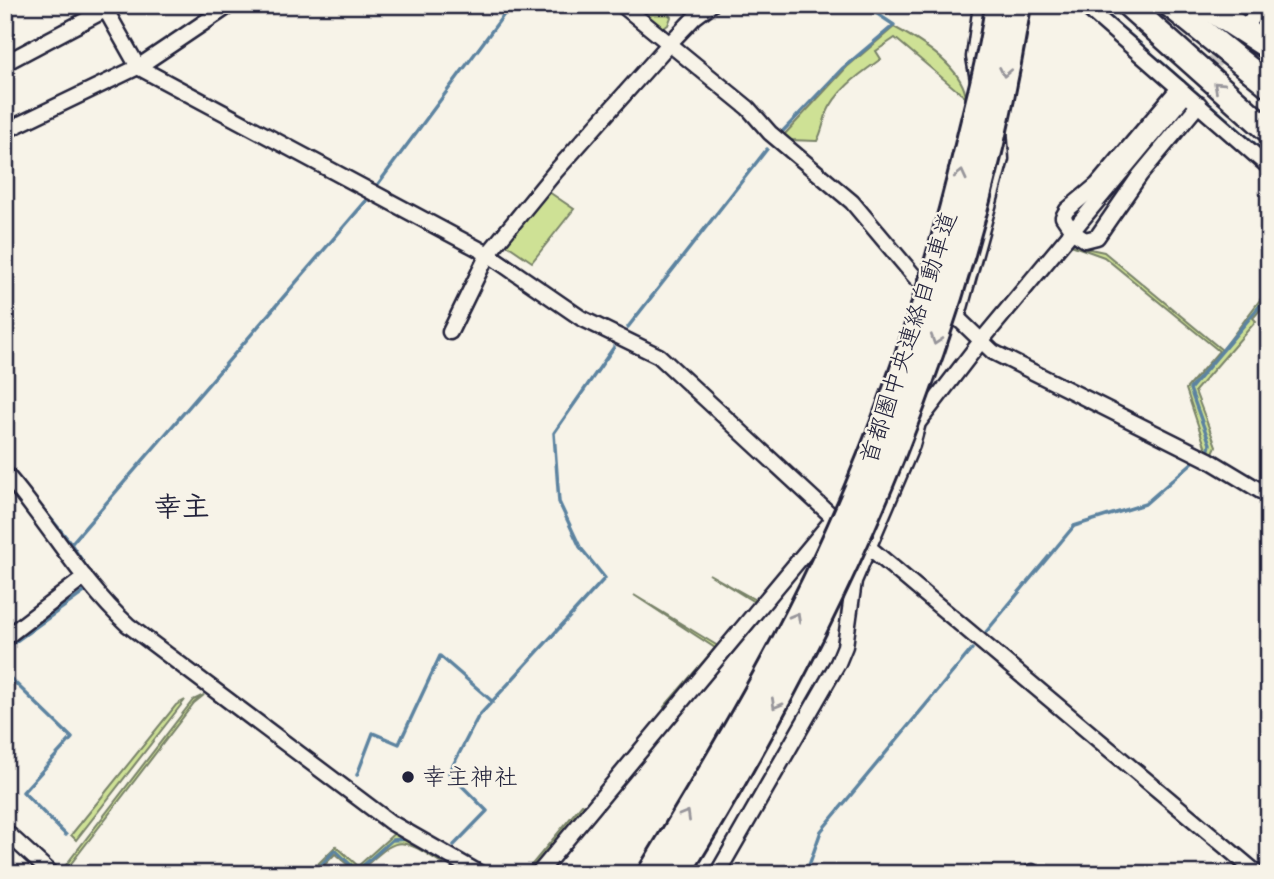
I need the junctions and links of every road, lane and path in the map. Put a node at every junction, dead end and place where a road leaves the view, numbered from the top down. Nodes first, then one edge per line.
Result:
1 (230, 5) edge
2 (622, 5) edge
3 (711, 5) edge
4 (981, 5) edge
5 (998, 5) edge
6 (1018, 5) edge
7 (1084, 5) edge
8 (1128, 5) edge
9 (1170, 5) edge
10 (1204, 5) edge
11 (1264, 5) edge
12 (104, 7) edge
13 (1249, 22) tunnel mouth
14 (669, 44) junction
15 (1269, 47) edge
16 (5, 63) edge
17 (138, 66) junction
18 (1269, 85) edge
19 (1181, 93) junction
20 (1199, 104) junction
21 (5, 131) edge
22 (1269, 131) edge
23 (1269, 167) edge
24 (1073, 232) junction
25 (488, 254) junction
26 (957, 319) junction
27 (450, 332) dead end
28 (981, 341) junction
29 (5, 473) edge
30 (1269, 496) edge
31 (834, 518) junction
32 (870, 548) junction
33 (85, 577) junction
34 (5, 638) edge
35 (5, 831) edge
36 (52, 874) edge
37 (481, 874) edge
38 (538, 874) edge
39 (650, 874) edge
40 (677, 874) edge
41 (717, 874) edge
42 (1258, 874) edge

1 - 17 street
2 - 14 street
3 - 14 street
4 - 26 street
39 -> 5 highway, 首都圏中央連絡自動車道, bridge
6 -> 40 highway, 首都圏中央連絡自動車道, bridge
7 - 19 street
22 -> 8 highway
9 - 18 highway
10 - 15 highway
11 - 13 street
12 - 16 street
12 - 17 street
14 - 25 street
14 - 26 street
17 - 21 street
17 - 25 street
19 - 20 street
19 - 24 street
20 - 23 street
20 - 24 street
24 - 28 street
25 - 27 street
25 - 31 street
26 - 28 street
28 - 30 street
28 - 32 street
29 - 33 street
31 - 32 street
31 - 38 street
32 - 41 street
32 - 42 street
33 - 34 street
33 - 37 street
35 - 36 street

